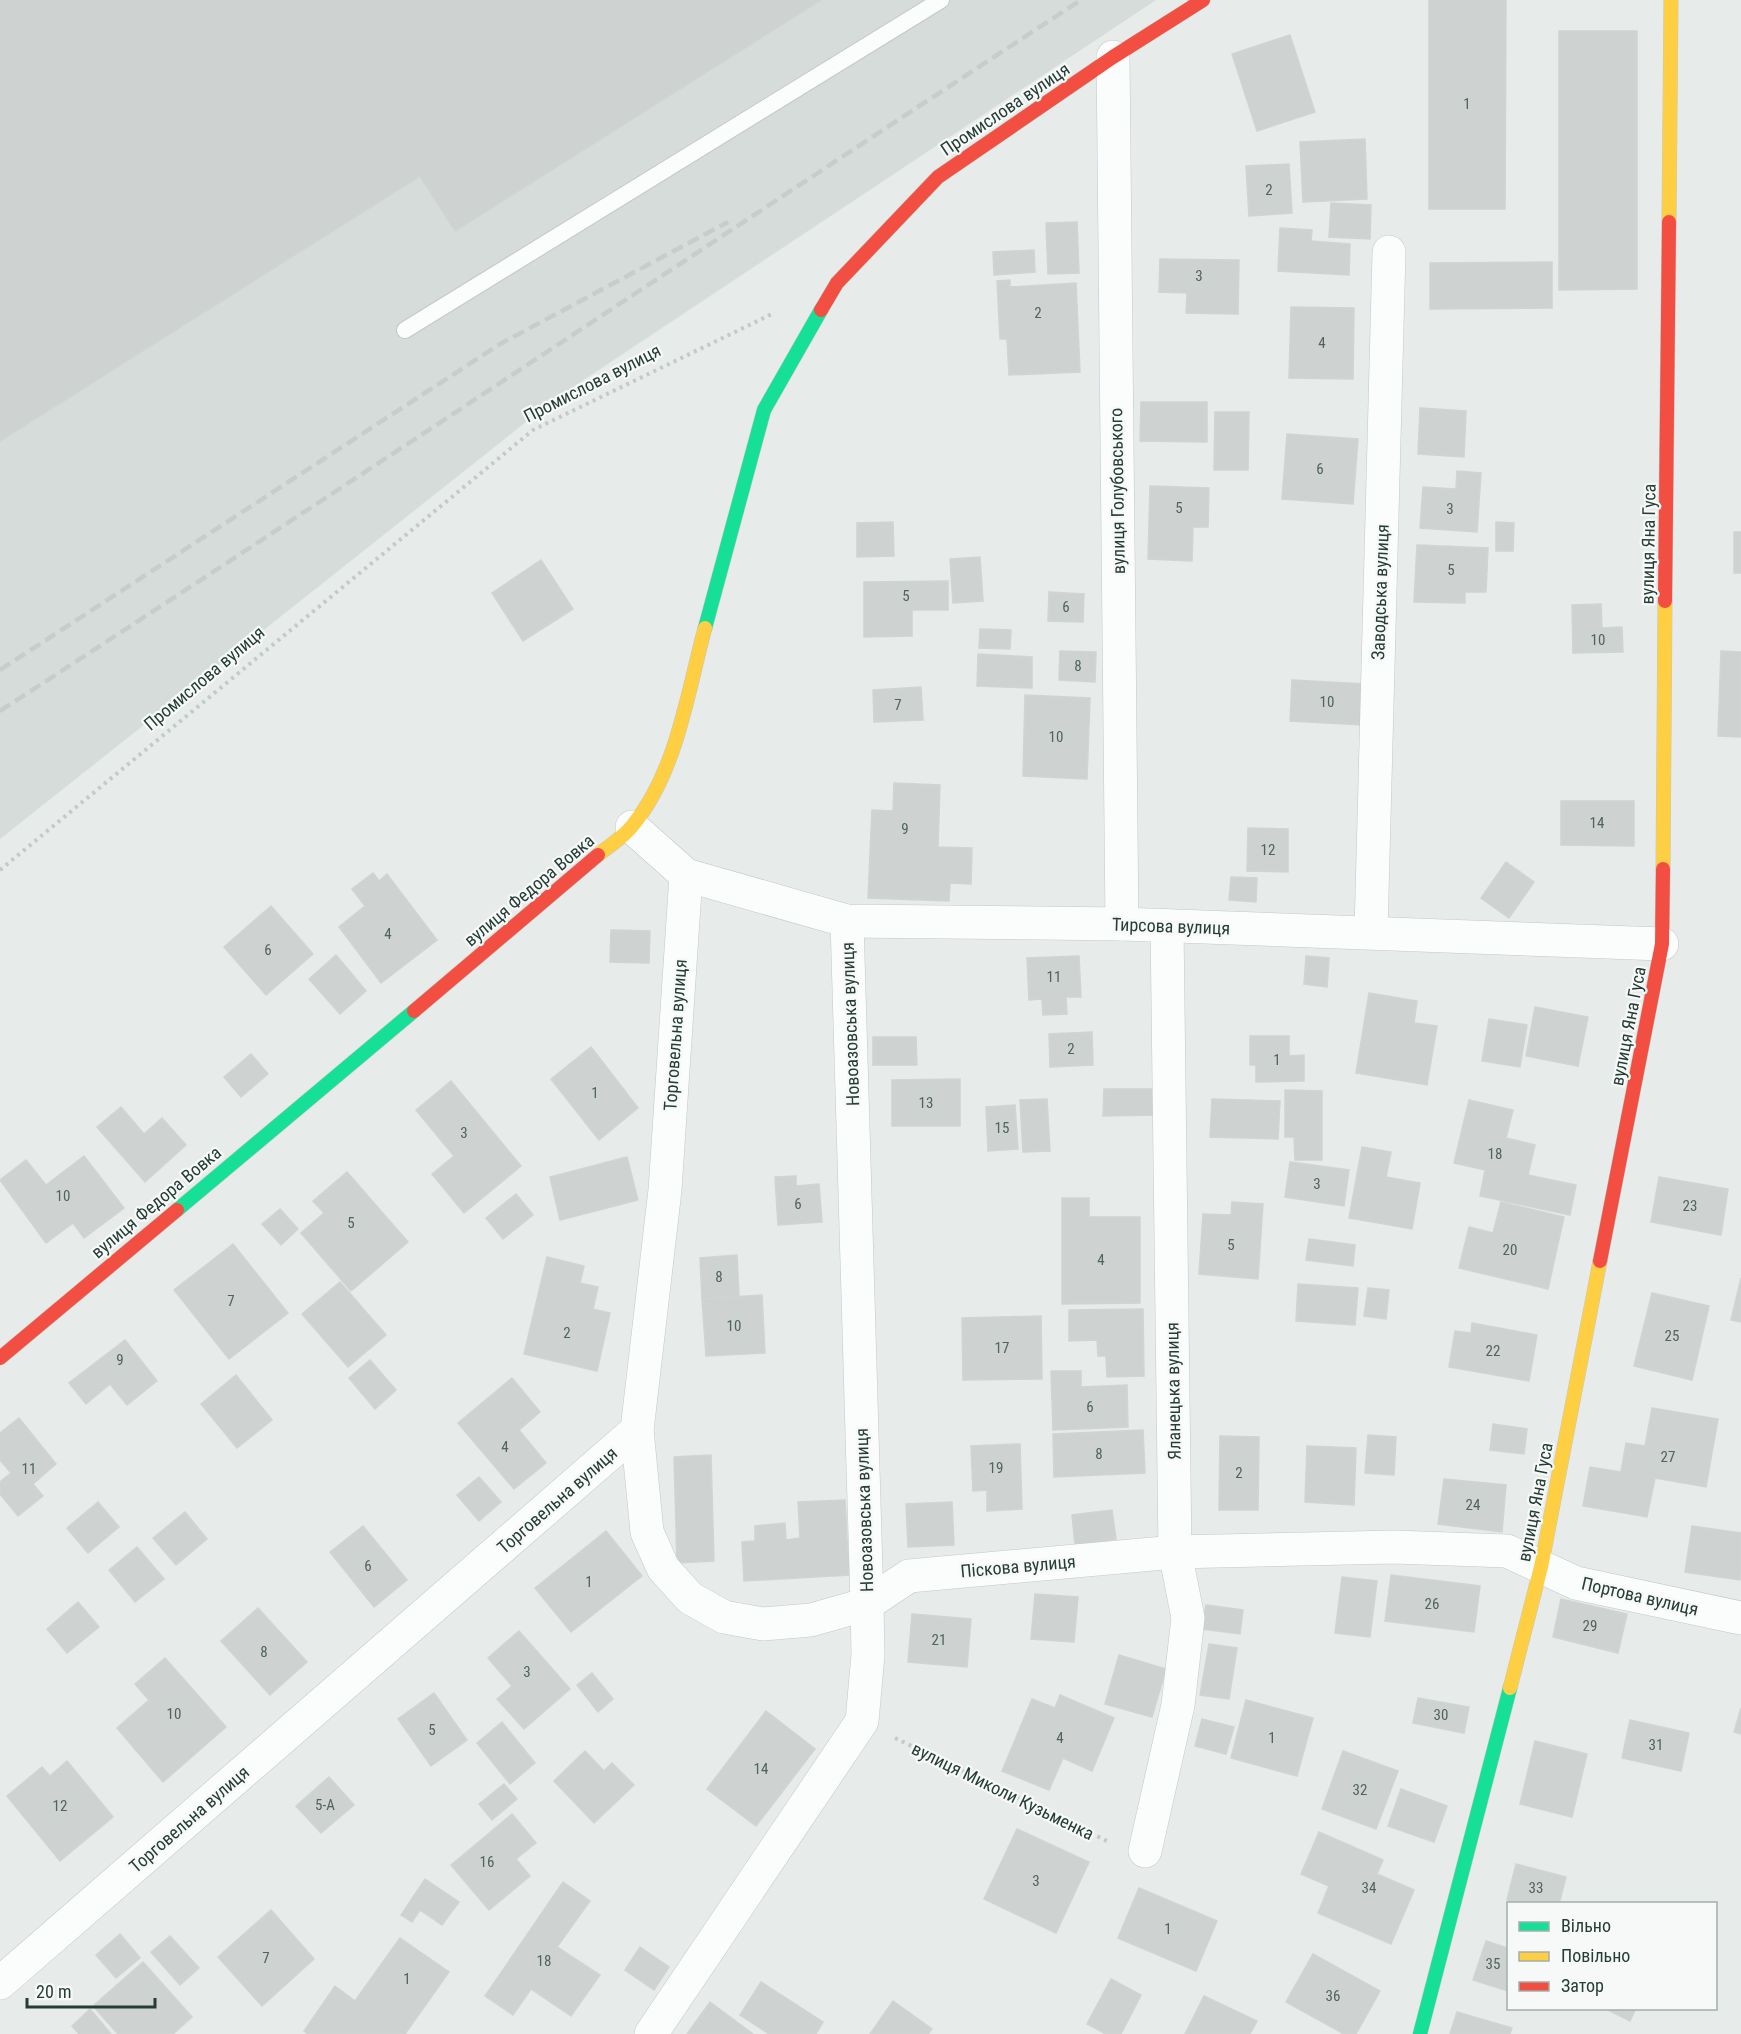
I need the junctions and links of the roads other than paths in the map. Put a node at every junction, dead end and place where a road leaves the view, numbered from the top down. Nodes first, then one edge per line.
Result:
1 (941, 0) edge
2 (1203, 0) edge
3 (1671, 0) edge
4 (1113, 57) junction
5 (1389, 252) dead end
6 (837, 283) joint
7 (405, 330) dead end
8 (632, 827) junction
9 (686, 875) junction
10 (847, 921) junction
11 (1122, 924) junction
12 (1167, 926) junction
13 (1371, 932) junction
14 (1662, 944) junction
15 (0, 1358) edge
16 (637, 1430) junction
17 (1175, 1552) junction
18 (1541, 1567) junction
19 (867, 1604) junction
20 (1741, 1618) edge
21 (1145, 1851) road end
22 (0, 1983) edge
23 (651, 2034) edge
24 (1420, 2034) edge

1 - 7 lane
2 - 4 street, Промислова вулиця
3 - 14 street, вулиця Яна Гуса
4 - 6 street, Промислова вулиця
4 - 11 street, вулиця Голубовського
5 - 13 street, Заводська вулиця
6 - 8 street, вулиця Федора Вовка
8 - 9 street
8 - 15 street, вулиця Федора Вовка
9 - 10 street, Тирсова вулиця
9 - 16 street, Торговельна вулиця
10 - 11 street, Тирсова вулиця
10 - 19 street, Новоазовська вулиця
11 - 12 street, Тирсова вулиця
12 - 13 street, Тирсова вулиця
12 - 17 street, Яланецька вулиця
13 - 14 street, Тирсова вулиця
14 - 18 street, вулиця Яна Гуса
16 - 19 street, Піскова вулиця
16 - 22 street, Торговельна вулиця
17 - 18 street, Піскова вулиця
17 - 19 street, Піскова вулиця
17 - 21 street, Яланецька вулиця
18 - 20 street, Портова вулиця
18 - 24 street, вулиця Яна Гуса
19 - 23 street, Новоазовська вулиця

